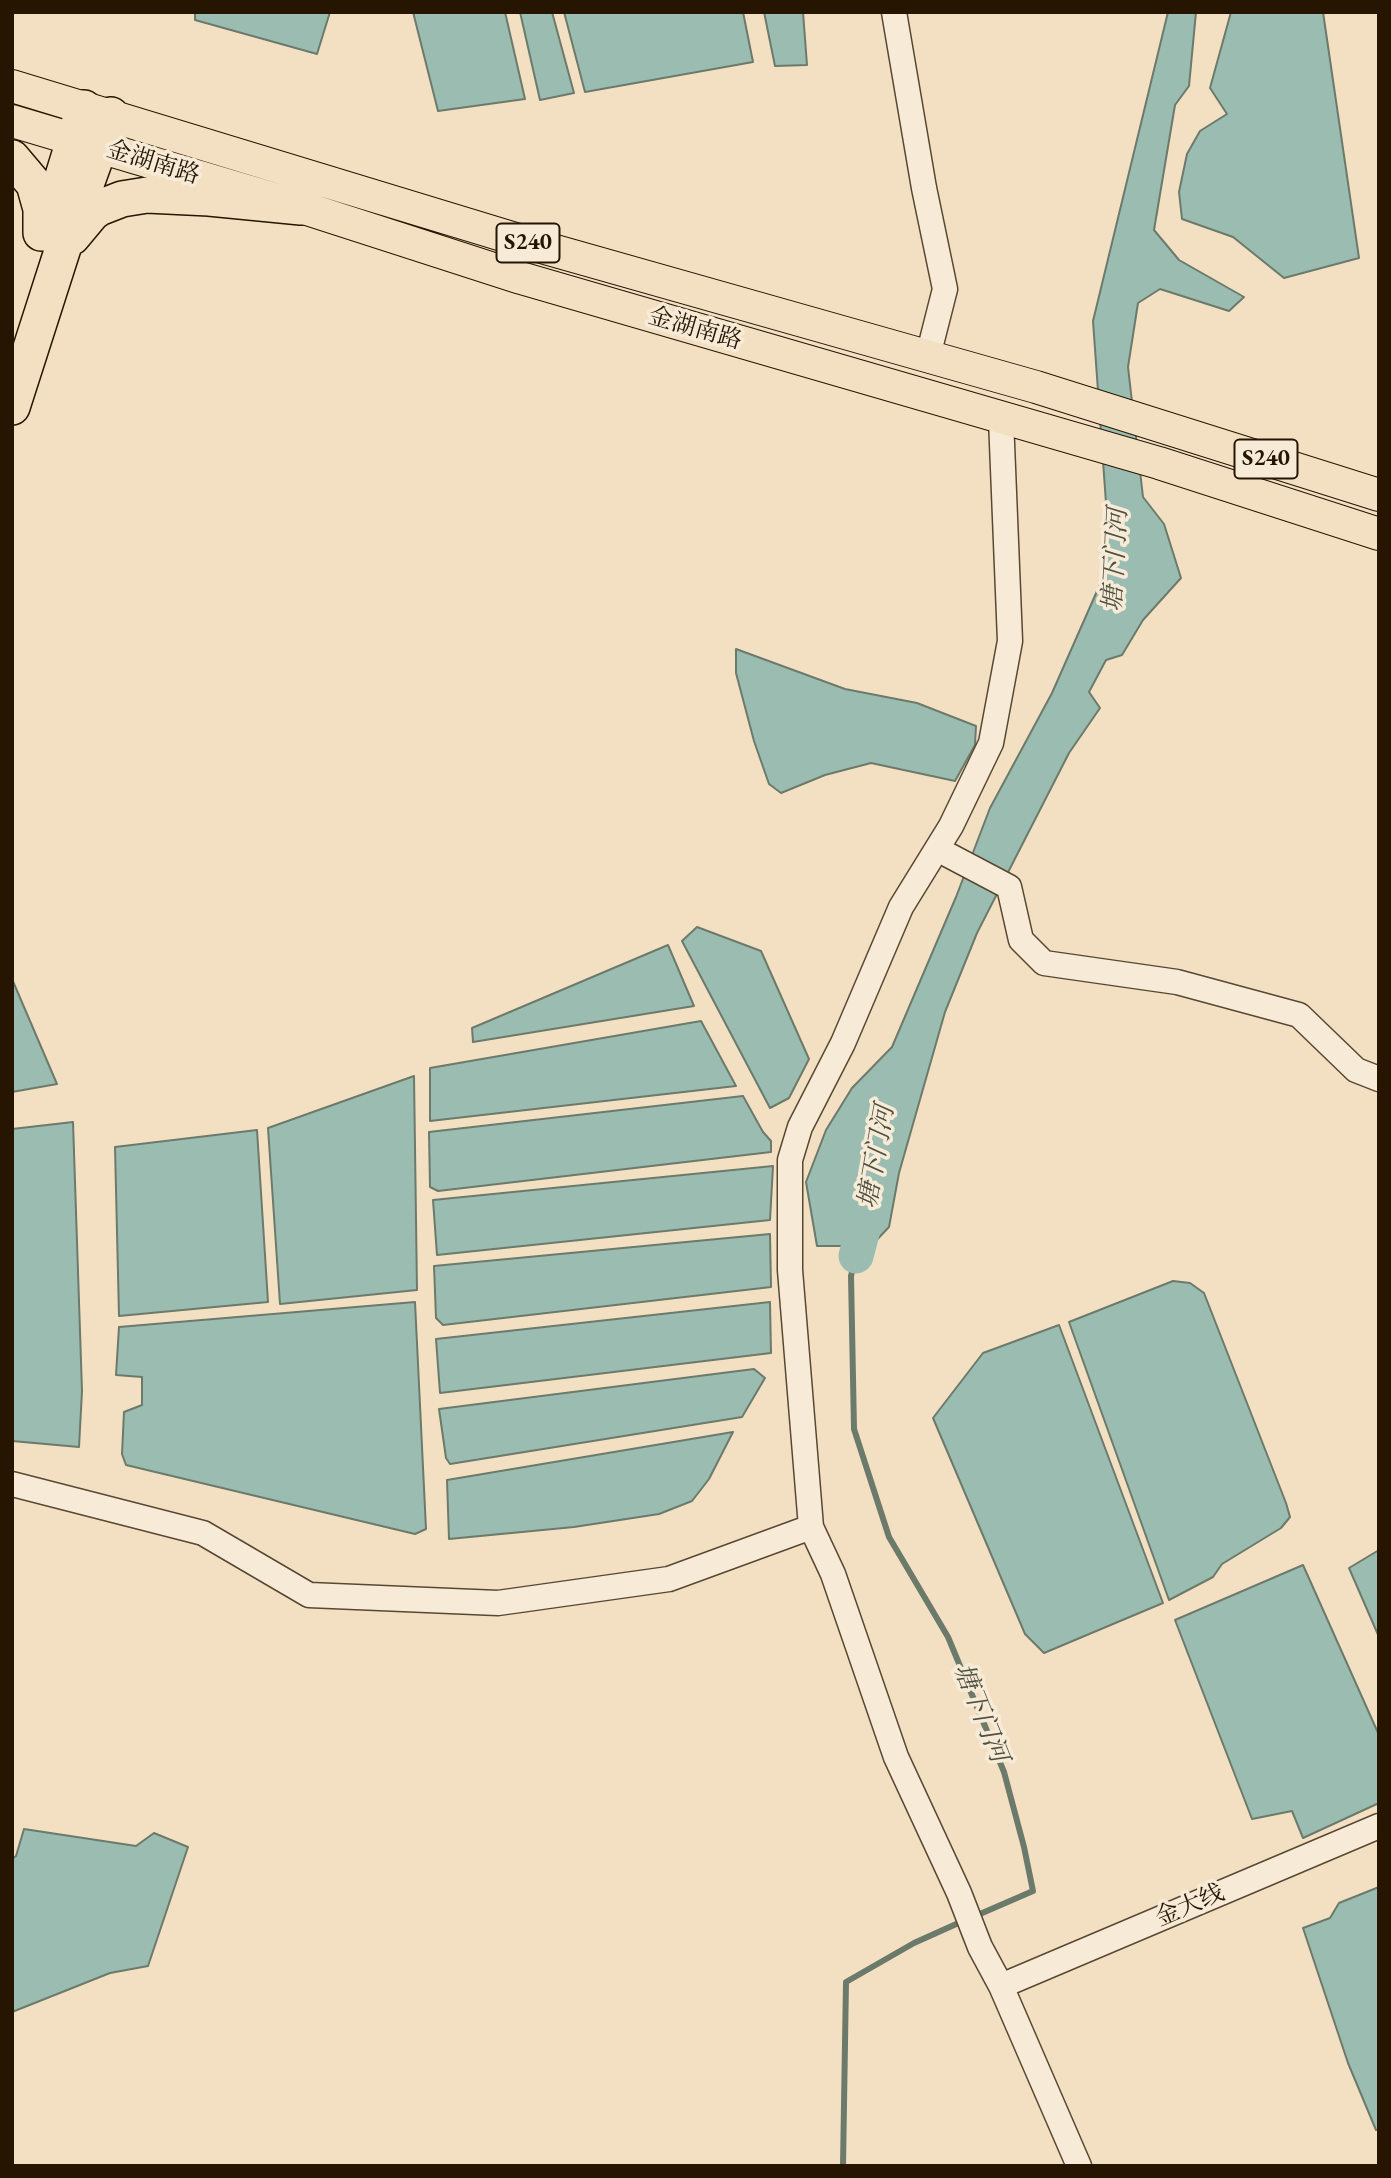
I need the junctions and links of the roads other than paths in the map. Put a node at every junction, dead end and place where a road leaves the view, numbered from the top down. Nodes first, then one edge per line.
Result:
1 (894, 12) edge
2 (12, 86) edge
3 (12, 121) edge
4 (92, 127) junction
5 (12, 158) edge
6 (301, 207) junction
7 (51, 249) junction
8 (12, 333) edge
9 (928, 356) junction
10 (12, 407) edge
11 (1001, 419) junction
12 (1379, 495) edge
13 (1379, 534) edge
14 (938, 850) junction
15 (1379, 1079) edge
16 (12, 1485) edge
17 (811, 1527) junction
18 (1379, 1826) edge
19 (1001, 1986) junction
20 (1079, 2166) edge

1 - 9 street
2 - 4 main road, 金湖南路 / S240
3 - 4 main road, 金湖南路 / S240
4 - 6 main road, 金湖南路 / S240
4 - 7 highway
4 - 9 main road, 金湖南路 / S240
5 - 7 highway
6 - 7 highway
6 - 11 main road, 金湖南路 / S240
7 - 8 highway
7 - 10 highway
9 - 12 main road, 金湖南路 / S240
11 - 13 main road, 金湖南路 / S240
11 - 14 street
14 - 15 street
14 - 17 street
16 - 17 street
17 - 19 street
18 - 19 street, 金大线
19 - 20 street

